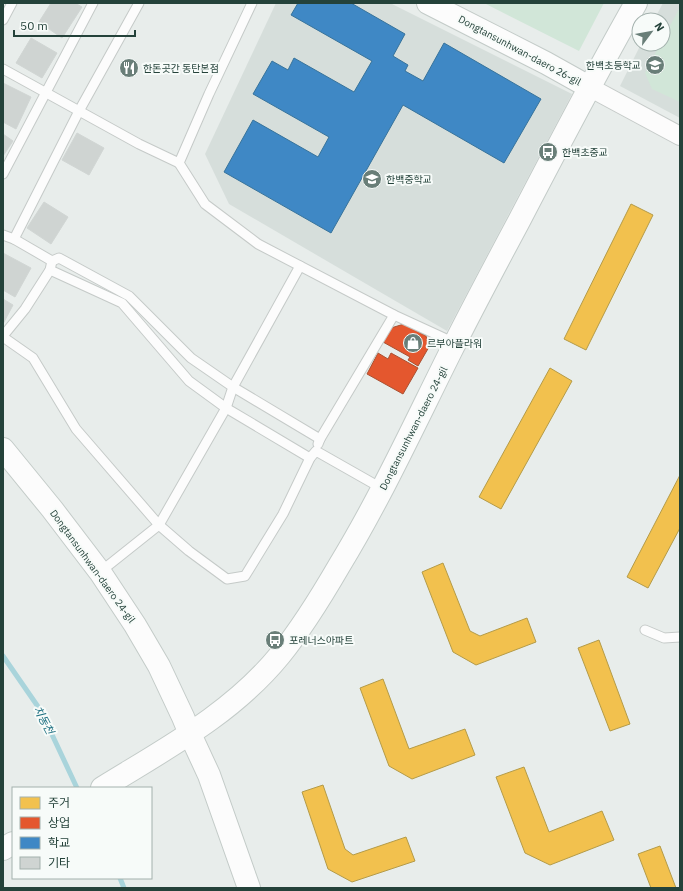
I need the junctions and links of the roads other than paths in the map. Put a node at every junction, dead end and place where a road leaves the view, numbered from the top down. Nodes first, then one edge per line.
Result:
1 (12, 3) edge
2 (93, 3) edge
3 (139, 3) edge
4 (252, 3) edge
5 (428, 3) edge
6 (636, 3) edge
7 (3, 20) edge
8 (3, 69) edge
9 (589, 87) junction
10 (46, 93) junction
11 (79, 111) junction
12 (680, 136) edge
13 (179, 163) junction
14 (3, 174) edge
15 (3, 235) edge
16 (14, 239) junction
17 (51, 266) junction
18 (300, 266) junction
19 (394, 315) junction
20 (3, 336) edge
21 (455, 343) junction
22 (233, 387) junction
23 (226, 408) junction
24 (320, 440) junction
25 (3, 449) edge
26 (316, 451) junction
27 (310, 458) junction
28 (383, 489) junction
29 (158, 525) junction
30 (100, 572) junction
31 (645, 630) dead end
32 (680, 637) edge
33 (190, 734) junction
34 (104, 787) edge
35 (12, 844) edge
36 (3, 849) edge
37 (249, 888) edge

1 - 7 lane
2 - 10 lane
3 - 11 lane
4 - 13 lane
5 - 9 street, Dongtansunhwan-daero 26-gil
6 - 9 street, Dongtansunhwan-daero 24-gil
8 - 10 lane
9 - 12 street
9 - 21 street, Dongtansunhwan-daero 24-gil
10 - 11 lane
10 - 14 lane
11 - 13 lane
11 - 16 lane
13 - 18 lane
15 - 16 lane
16 - 17 lane
17 - 20 lane
17 - 22 lane
17 - 23 lane
18 - 19 lane
18 - 22 lane
19 - 21 lane
19 - 24 lane
20 - 29 lane
21 - 28 street, Dongtansunhwan-daero 24-gil
22 - 23 lane
22 - 24 lane
23 - 27 lane
23 - 29 lane
24 - 26 lane
25 - 30 street, Dongtansunhwan-daero 24-gil
26 - 27 lane
26 - 28 lane
27 - 29 lane
28 - 33 street, Dongtansunhwan-daero 24-gil
29 - 30 lane
30 - 33 street, Dongtansunhwan-daero 24-gil
31 - 32 lane
33 - 34 street, Dongtansunhwan-daero 24-gil
33 - 37 street, Dongtansunhwan-daero 24-gil
35 - 36 street

